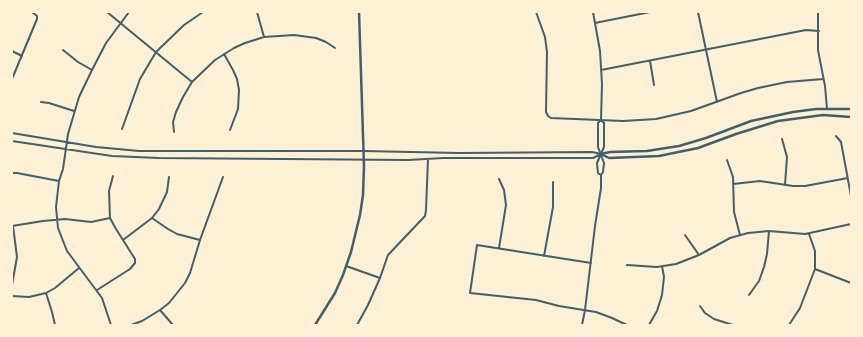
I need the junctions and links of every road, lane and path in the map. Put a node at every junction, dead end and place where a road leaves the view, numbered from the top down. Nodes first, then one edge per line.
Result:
1 (32, 12) edge
2 (107, 12) edge
3 (129, 12) edge
4 (203, 12) edge
5 (257, 12) edge
6 (360, 12) edge
7 (536, 12) edge
8 (593, 12) edge
9 (650, 12) edge
10 (698, 12) edge
11 (818, 12) edge
12 (595, 22) junction
13 (120, 23) junction
14 (819, 31) junction
15 (264, 37) junction
16 (335, 48) dead end
17 (705, 49) junction
18 (63, 50) dead end
19 (12, 51) edge
20 (156, 52) junction
21 (224, 54) junction
22 (22, 56) junction
23 (650, 61) junction
24 (92, 70) junction
25 (601, 70) junction
26 (12, 79) edge
27 (823, 79) junction
28 (192, 82) junction
29 (654, 85) dead end
30 (41, 102) dead end
31 (717, 102) junction
32 (827, 109) junction
33 (851, 109) edge
34 (74, 111) junction
35 (851, 117) edge
36 (601, 120) junction
37 (122, 129) dead end
38 (230, 130) dead end
39 (174, 132) dead end
40 (12, 133) edge
41 (836, 136) dead end
42 (782, 139) dead end
43 (12, 141) edge
44 (66, 142) junction
45 (65, 149) junction
46 (363, 151) junction
47 (601, 154) junction
48 (428, 159) junction
49 (364, 160) junction
50 (727, 160) dead end
51 (12, 173) edge
52 (601, 175) junction
53 (113, 176) dead end
54 (169, 177) dead end
55 (223, 177) dead end
56 (848, 178) junction
57 (498, 179) dead end
58 (59, 181) junction
59 (552, 182) dead end
60 (734, 184) junction
61 (785, 184) junction
62 (851, 196) edge
63 (110, 218) junction
64 (152, 218) junction
65 (57, 220) junction
66 (851, 224) edge
67 (12, 226) edge
68 (769, 231) junction
69 (810, 234) junction
70 (685, 235) dead end
71 (740, 235) junction
72 (123, 240) junction
73 (200, 240) junction
74 (499, 248) junction
75 (699, 255) junction
76 (544, 256) junction
77 (591, 263) junction
78 (627, 265) dead end
79 (346, 266) junction
80 (662, 266) junction
81 (79, 268) junction
82 (814, 269) junction
83 (380, 278) junction
84 (851, 283) edge
85 (12, 286) edge
86 (97, 290) junction
87 (46, 293) junction
88 (749, 295) dead end
89 (12, 296) edge
90 (700, 306) dead end
91 (160, 310) junction
92 (585, 310) junction
93 (54, 325) edge
94 (111, 325) edge
95 (131, 325) edge
96 (173, 325) edge
97 (315, 325) edge
98 (357, 325) edge
99 (582, 325) edge
100 (627, 325) edge
101 (649, 325) edge
102 (733, 325) edge
103 (790, 325) edge

1 - 22 street
2 - 13 street
3 - 13 street
4 - 20 street
5 - 15 street
6 - 46 street
7 - 36 street
8 - 12 street
9 - 12 street
10 - 17 street
11 - 14 street
12 - 25 street
13 - 20 street
13 - 24 street
14 - 17 street
14 - 27 street
15 - 16 street
15 - 21 street
17 - 23 street
17 - 31 street
18 - 24 street
19 - 22 street
20 - 28 street
20 - 37 street
21 - 28 street
21 - 38 street
22 - 26 street
23 - 25 street
23 - 29 street
24 - 34 street
25 - 36 street
27 - 31 street
27 - 32 street
28 - 39 street
30 - 34 street
31 - 36 street
32 - 33 street
32 - 47 street
34 - 44 street
35 - 47 street
36 - 47 street
36 - 47 street
40 - 44 street
41 - 56 street
42 - 61 street
43 - 45 street
44 - 45 street
44 - 46 street
45 - 49 street
45 - 58 street
46 - 47 street
46 - 49 street
47 - 48 street
47 - 52 street
47 - 52 street
48 - 49 street
48 - 83 street
49 - 79 street
50 - 60 street
51 - 58 street
52 - 77 street
53 - 63 street
54 - 64 street
55 - 73 street
56 - 61 street
56 - 62 street
57 - 74 street
58 - 65 street
59 - 76 street
60 - 61 street
60 - 71 street
63 - 65 street
63 - 72 street
64 - 72 street
64 - 73 street
65 - 67 street
65 - 81 street
66 - 69 street
67 - 85 street
68 - 69 street
68 - 71 street
68 - 88 street
69 - 82 street
70 - 75 street
71 - 75 street
72 - 86 street
73 - 91 street
74 - 76 street
74 - 92 street
75 - 80 street
76 - 77 street
77 - 92 street
78 - 80 street
79 - 83 street
79 - 97 street
80 - 101 street
81 - 86 street
81 - 87 street
82 - 84 street
82 - 103 street
83 - 98 street
86 - 94 street
87 - 89 street
87 - 93 street
90 - 102 street
91 - 95 street
91 - 96 street
92 - 99 street
92 - 100 street

